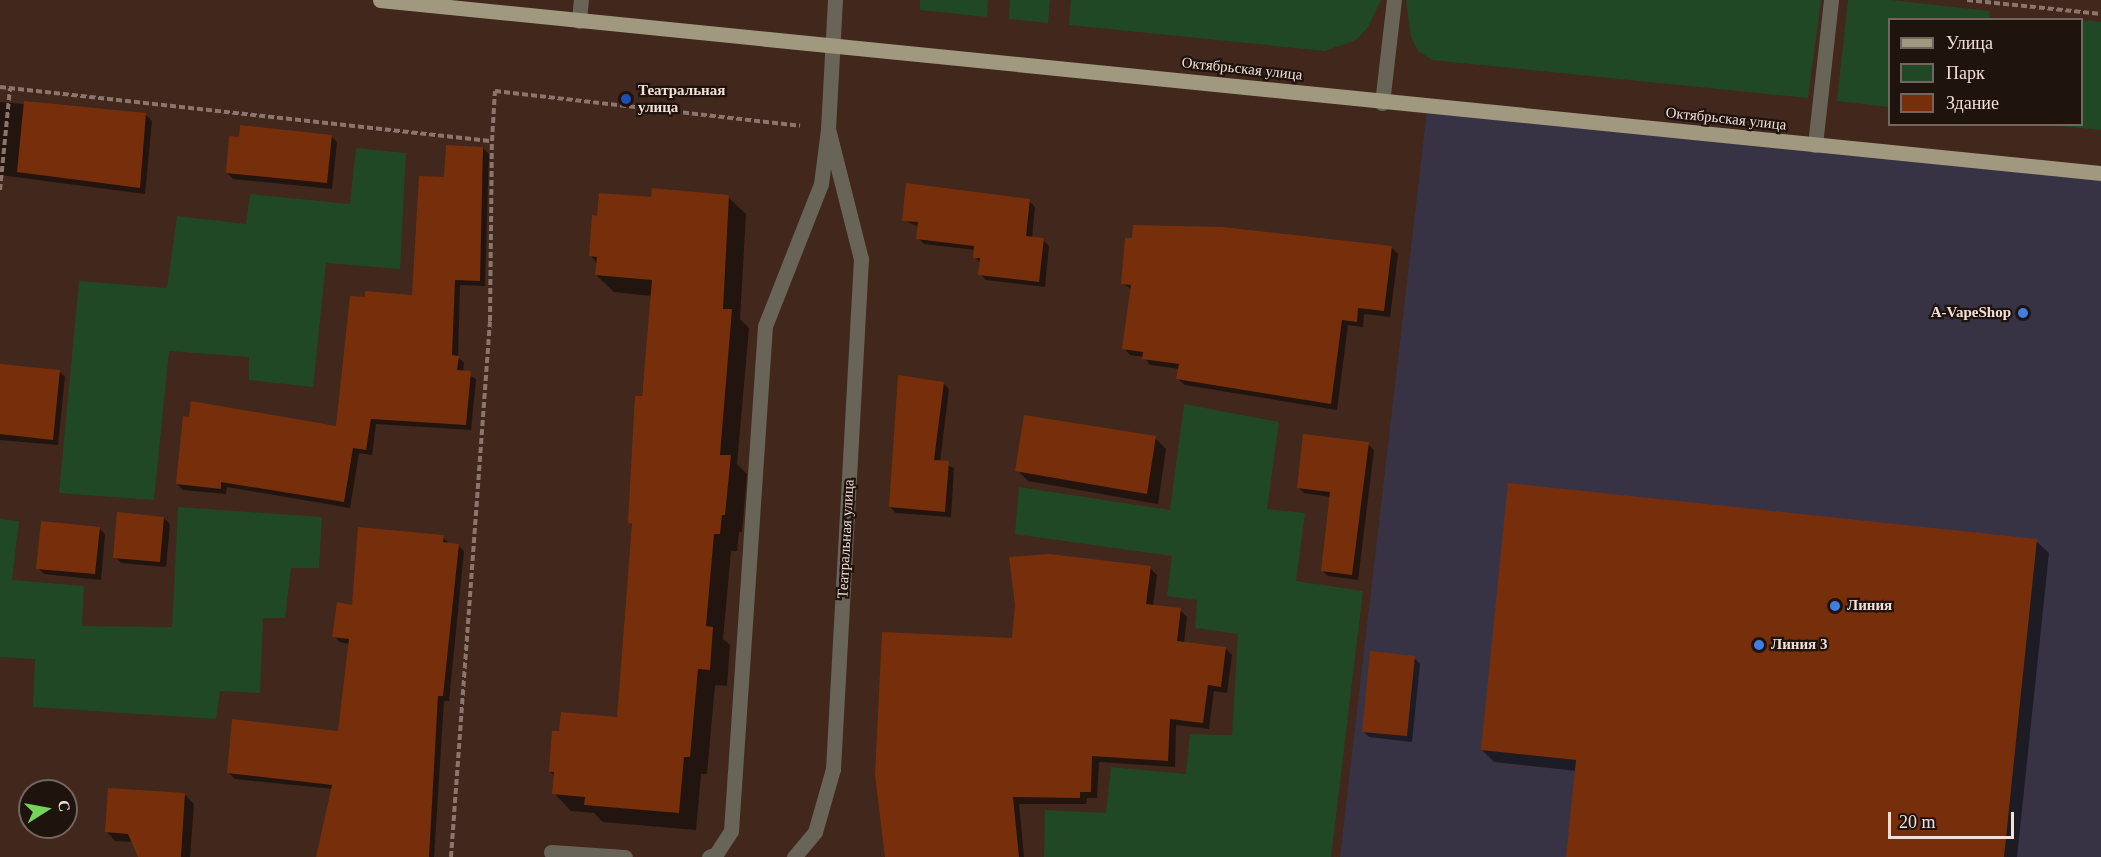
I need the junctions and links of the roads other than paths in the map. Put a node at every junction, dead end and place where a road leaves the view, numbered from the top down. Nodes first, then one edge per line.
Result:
1 (380, 0) edge
2 (581, 0) edge
3 (835, 0) edge
4 (1394, 0) edge
5 (1831, 0) edge
6 (500, 6) edge
7 (579, 21) junction
8 (834, 43) junction
9 (1382, 103) junction
10 (828, 129) junction
11 (1815, 146) junction
12 (2101, 173) edge
13 (551, 852) dead end
14 (625, 857) edge
15 (709, 857) edge
16 (794, 857) edge

1 - 6 main road, Октябрьская улица
2 - 7 street
3 - 8 street, Театральная улица
4 - 9 street
5 - 11 street
6 - 7 main road, Октябрьская улица
7 - 8 main road, Октябрьская улица
8 - 9 main road, Октябрьская улица
8 - 10 street, Театральная улица
9 - 11 main road, Октябрьская улица
10 - 15 street
10 - 16 street, Театральная улица
11 - 12 main road, Октябрьская улица
13 - 14 street

